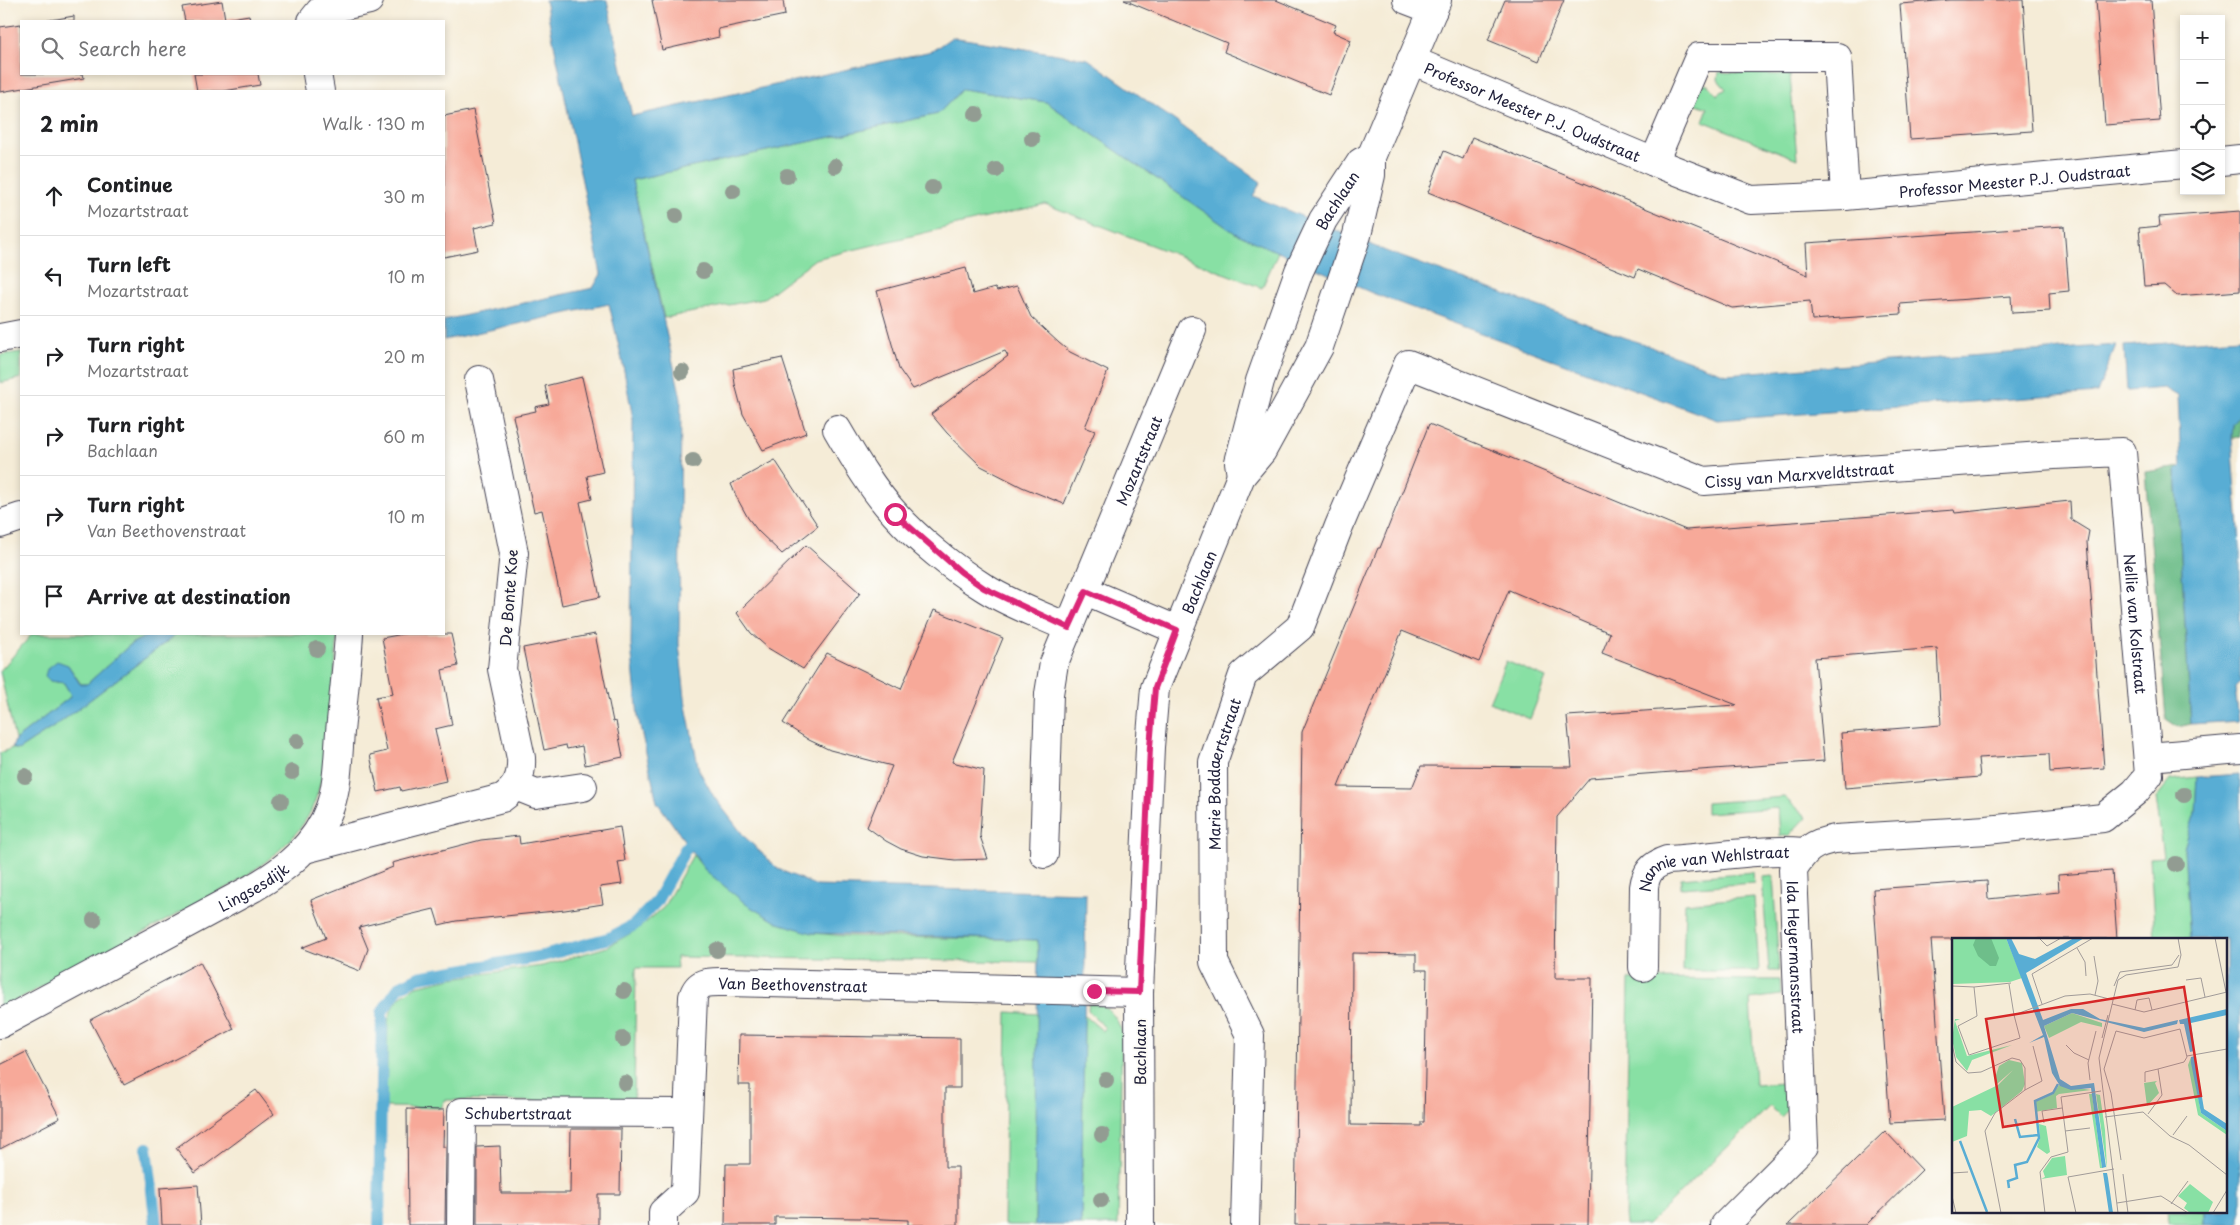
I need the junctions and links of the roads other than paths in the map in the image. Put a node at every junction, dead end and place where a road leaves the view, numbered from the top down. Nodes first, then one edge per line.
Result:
1 (370, 0) edge
2 (1408, 0) edge
3 (1435, 5) edge
4 (317, 11) edge
5 (1411, 60) junction
6 (317, 75) edge
7 (320, 90) edge
8 (1371, 157) junction
9 (2240, 159) edge
10 (2225, 161) edge
11 (1654, 162) junction
12 (2180, 164) edge
13 (1845, 196) junction
14 (1192, 330) dead end
15 (20, 334) edge
16 (0, 338) edge
17 (1408, 364) joint
18 (479, 380) dead end
19 (837, 429) dead end
20 (2122, 452) joint
21 (1240, 476) junction
22 (20, 517) edge
23 (0, 524) edge
24 (1086, 591) junction
25 (1069, 628) junction
26 (1177, 630) junction
27 (349, 635) edge
28 (2240, 750) edge
29 (2149, 757) junction
30 (516, 786) junction
31 (583, 787) dead end
32 (305, 849) junction
33 (1804, 852) junction
34 (1044, 854) dead end
35 (1643, 967) dead end
36 (1139, 992) junction
37 (0, 1024) edge
38 (688, 1113) junction
39 (461, 1225) edge
40 (663, 1225) edge
41 (1140, 1225) edge
42 (1246, 1225) edge
43 (1725, 1225) edge

1 - 4 street
2 - 3 street
3 - 5 street, Bachlaan
5 - 8 street, Bachlaan
5 - 11 street, Professor Meester P.J. Oudstraat
6 - 7 street
8 - 21 street, Bachlaan
8 - 21 street, Bachlaan
9 - 10 street
11 - 13 street, Professor Meester P.J. Oudstraat
11 - 13 street, Professor Meester P.J. Oudstraat
12 - 13 street, Professor Meester P.J. Oudstraat
14 - 24 street, Mozartstraat
15 - 16 street
17 - 20 street, Cissy van Marxveldtstraat
17 - 42 street, Marie Boddaertstraat
18 - 30 street, De Bonte Koe
19 - 25 street
20 - 29 street, Nellie van Kolstraat
21 - 26 street, Bachlaan
22 - 23 street
24 - 25 street, Mozartstraat
24 - 26 street
25 - 34 street, Mozartstraat
26 - 36 street, Bachlaan
27 - 32 street, Lingsesdijk
28 - 29 street
29 - 33 street, Nellie van Kolstraat
30 - 31 street
30 - 32 street
32 - 37 street, Lingsesdijk
33 - 35 street, Nannie van Wehlstraat
33 - 43 street, Ida Heyermansstraat
36 - 38 street, Van Beethovenstraat
36 - 41 street, Bachlaan
38 - 39 street, Schubertstraat
38 - 40 street, Van Beethovenstraat

